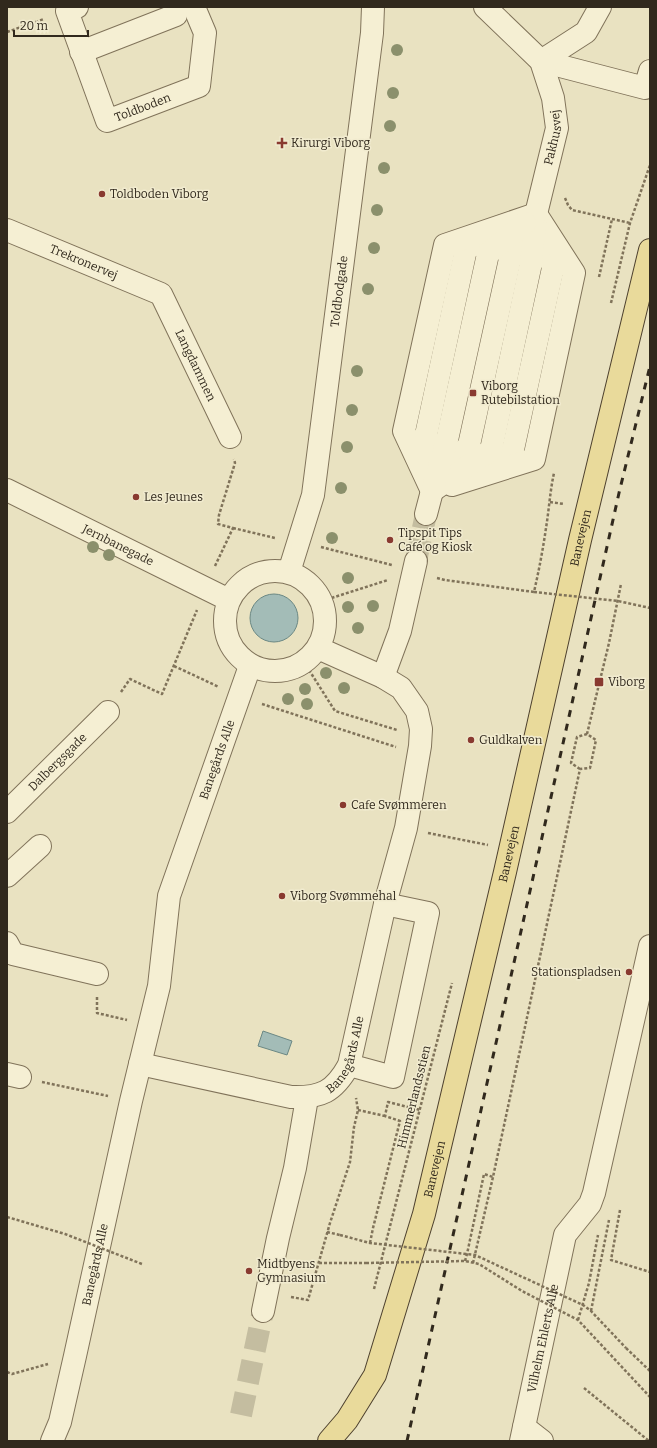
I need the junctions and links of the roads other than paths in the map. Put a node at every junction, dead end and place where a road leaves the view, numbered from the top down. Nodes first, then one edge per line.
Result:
1 (373, 7) edge
2 (485, 7) edge
3 (600, 7) edge
4 (72, 9) edge
5 (185, 11) edge
6 (81, 52) junction
7 (541, 61) junction
8 (650, 72) edge
9 (536, 214) junction
10 (7, 230) edge
11 (650, 250) edge
12 (161, 294) joint
13 (230, 437) dead end
14 (7, 490) edge
15 (432, 491) junction
16 (426, 514) tunnel mouth
17 (415, 566) tunnel mouth
18 (289, 572) junction
19 (229, 600) junction
20 (311, 655) junction
21 (250, 666) junction
22 (383, 677) junction
23 (108, 712) road end
24 (7, 812) edge
25 (40, 846) dead end
26 (7, 876) edge
27 (386, 904) junction
28 (7, 943) edge
29 (650, 946) edge
30 (97, 974) road end
31 (140, 1064) junction
32 (349, 1065) junction
33 (307, 1098) junction
34 (263, 1311) tunnel mouth
35 (522, 1434) edge
36 (52, 1441) edge
37 (329, 1441) edge
38 (542, 1441) edge

1 - 18 street, Toldbodgade
2 - 7 street, Pakhusvej
3 - 7 street
4 - 6 street, Toldboden
5 - 6 street
5 - 6 street, Toldboden
7 - 8 street, Pakhusvej
7 - 9 street, Pakhusvej
9 - 15 street
9 - 15 street, Pakhusvej
9 - 15 street
9 - 15 street
10 - 12 street, Trekronervej
11 - 37 main road, Banevejen
12 - 13 street, Langdammen
14 - 19 street, Jernbanegade
15 - 16 street
17 - 22 street
18 - 19 street
18 - 20 street
19 - 21 street
20 - 21 street
20 - 22 street, Banegårds Alle
21 - 31 street, Banegårds Alle
22 - 27 street, Banegårds Alle
23 - 24 street, Dalbergsgade
25 - 26 street
27 - 32 street, Banegårds Alle
27 - 32 street
28 - 30 street
29 - 35 street, Vilhelm Ehlerts Alle
31 - 33 street, Banegårds Alle
31 - 36 street, Banegårds Alle
32 - 33 street, Banegårds Alle
33 - 34 street
35 - 38 street

